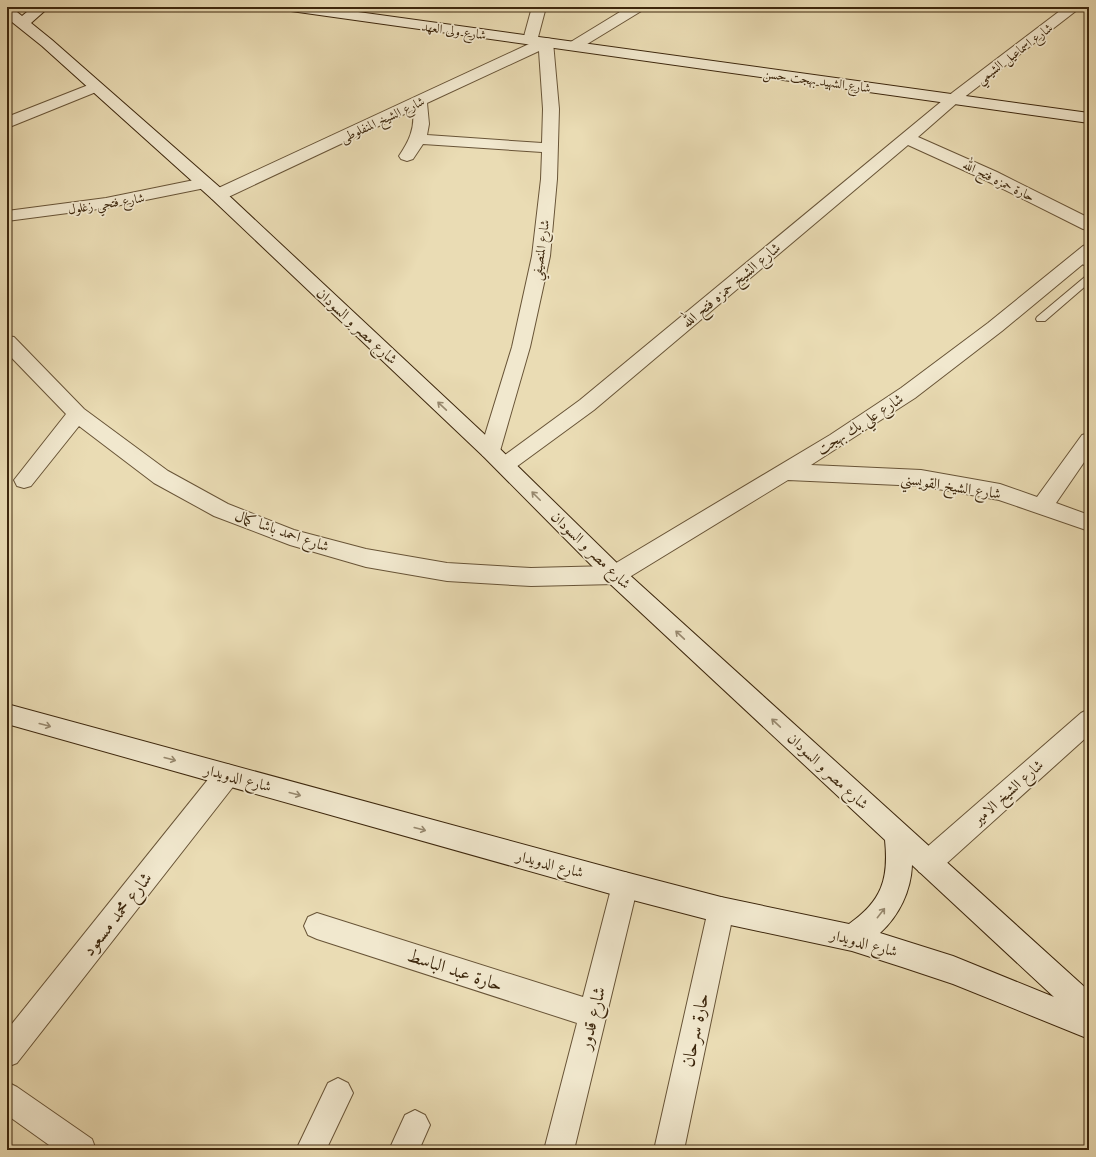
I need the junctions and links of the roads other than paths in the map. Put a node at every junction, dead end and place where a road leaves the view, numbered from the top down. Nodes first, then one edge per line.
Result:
1 (42, 7) edge
2 (291, 7) edge
3 (538, 7) edge
4 (638, 7) edge
5 (1076, 8) edge
6 (7, 12) edge
7 (24, 23) junction
8 (538, 41) junction
9 (574, 46) junction
10 (96, 87) junction
11 (953, 99) junction
12 (419, 101) junction
13 (1089, 118) edge
14 (7, 123) edge
15 (907, 138) junction
16 (418, 139) junction
17 (549, 148) junction
18 (407, 156) dead end
19 (211, 189) junction
20 (7, 216) edge
21 (1089, 225) edge
22 (1085, 258) edge
23 (1089, 278) edge
24 (1041, 318) dead end
25 (7, 342) edge
26 (77, 414) junction
27 (1089, 440) edge
28 (490, 451) junction
29 (505, 465) junction
30 (784, 472) junction
31 (24, 480) dead end
32 (1042, 506) junction
33 (1089, 523) edge
34 (615, 575) junction
35 (7, 714) edge
36 (1089, 720) edge
37 (227, 775) junction
38 (897, 835) junction
39 (928, 863) junction
40 (625, 885) junction
41 (721, 910) junction
42 (317, 926) dead end
43 (852, 938) junction
44 (1089, 1010) edge
45 (593, 1014) junction
46 (1089, 1025) edge
47 (7, 1053) edge
48 (338, 1093) dead end
49 (7, 1098) edge
50 (81, 1150) edge
51 (311, 1150) edge
52 (559, 1150) edge
53 (669, 1150) edge

1 - 7 street
2 - 8 street, شارع ولى العهد
3 - 8 street, شارع المنصيفي
4 - 9 street
5 - 11 street, شارع اسماعيل الشيمي
6 - 7 street, شارع مصر و السودان
7 - 10 street, شارع مصر و السودان
8 - 9 street, شارع الشهيد بهجت حسن
8 - 12 street, شارع الشيخ المنفلوطى
8 - 17 street, شارع المنصيفي
9 - 11 street, شارع الشهيد بهجت حسن
10 - 14 street
10 - 19 street, شارع مصر و السودان
11 - 13 street, شارع الشهيد بهجت حسن
11 - 15 street, شارع الشيخ حمزه فتح الله
12 - 16 street
12 - 19 street, شارع الشيخ المنفلوطى
15 - 21 street, حارة حمزه فتح الله
15 - 29 street, شارع الشيخ حمزه فتح الله
16 - 17 street
16 - 18 street
17 - 28 street, شارع المنصيفي
19 - 20 street, شارع فتحي زغلول
28 -> 19 street, شارع مصر و السودان
22 - 30 street, شارع علي بك بهجت
23 - 24 lane
25 - 26 street, شارع احمد باشا كمال
26 - 31 street
26 - 34 street, شارع احمد باشا كمال
27 - 32 street
28 - 29 street, شارع مصر و السودان
34 -> 29 street, شارع مصر و السودان
30 - 32 street, شارع الشيخ القويسني
30 - 34 street, شارع علي بك بهجت
32 - 33 street, شارع الشيخ القويسني
38 -> 34 street, شارع مصر و السودان
35 -> 37 street, شارع الدويدار
36 - 39 street, شارع الشيخ الامير
37 -> 40 street, شارع الدويدار
37 - 47 street, شارع محمد مسعود
38 - 39 street, شارع مصر و السودان
43 -> 38 street
39 - 44 street, شارع مصر و السودان
40 - 41 street, شارع الدويدار
40 - 45 street, شارع قدور
41 - 43 street, شارع الدويدار
41 - 53 street, حارة سرحان
42 - 45 street, حارة عبد الباسط
43 - 46 street, شارع الدويدار
45 - 52 street, شارع قدور
48 - 51 street
49 - 50 street

